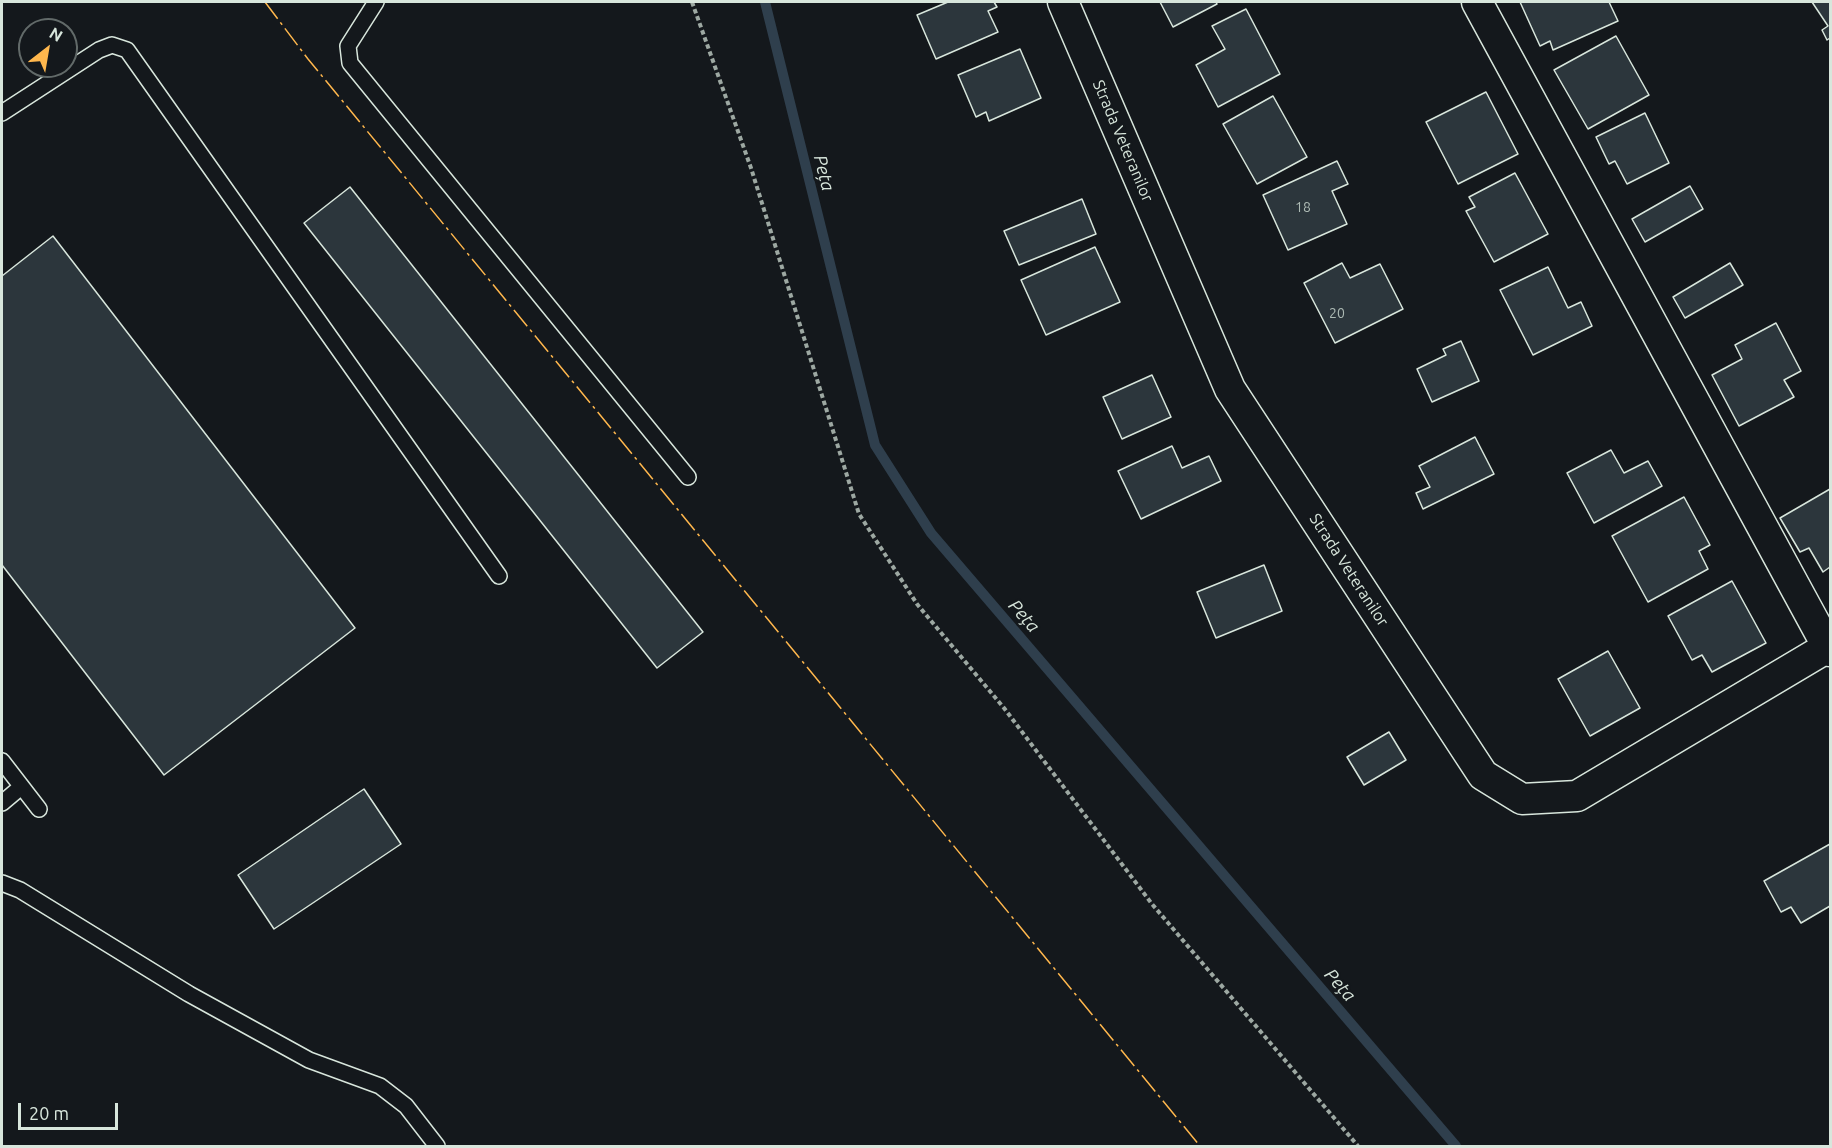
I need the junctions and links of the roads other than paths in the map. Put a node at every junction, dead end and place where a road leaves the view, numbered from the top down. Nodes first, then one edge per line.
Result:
1 (376, 2) edge
2 (1063, 2) edge
3 (1478, 2) edge
4 (2, 113) edge
5 (688, 477) dead end
6 (499, 576) dead end
7 (1829, 649) edge
8 (2, 761) edge
9 (21, 787) junction
10 (2, 803) edge
11 (39, 809) dead end
12 (2, 883) edge
13 (437, 1146) edge

1 - 5 lane
2 - 7 street, Strada Veteranilor
3 - 7 street, Strada Veteranilor
4 - 6 lane
8 - 9 lane
9 - 10 lane
9 - 11 lane
12 - 13 lane

